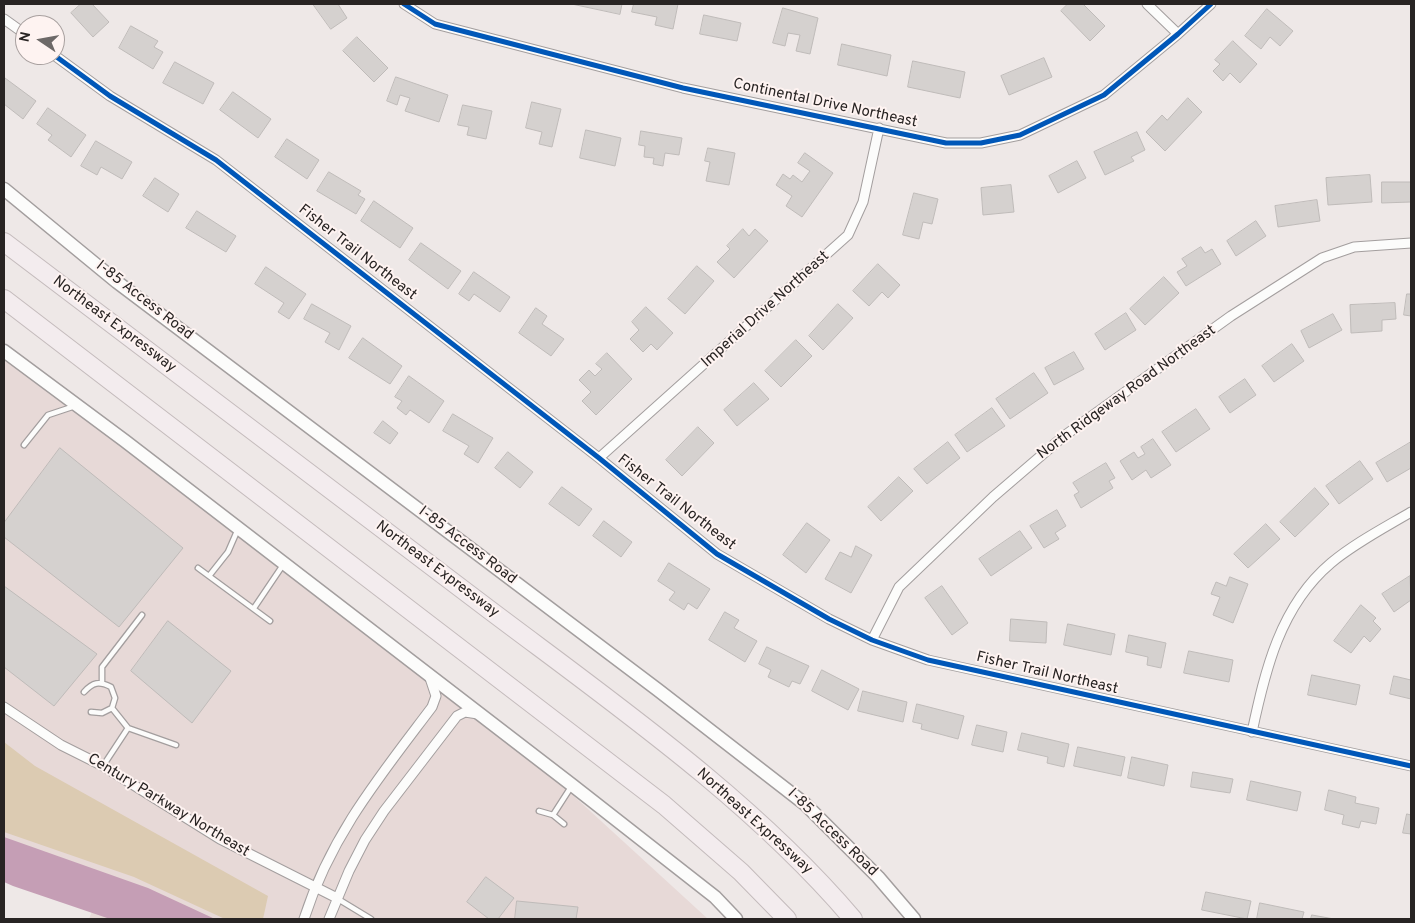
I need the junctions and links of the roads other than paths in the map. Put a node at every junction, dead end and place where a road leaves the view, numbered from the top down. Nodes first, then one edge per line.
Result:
1 (404, 4) edge
2 (1147, 4) edge
3 (1212, 4) edge
4 (4, 19) edge
5 (15, 27) edge
6 (1178, 34) junction
7 (65, 63) edge
8 (879, 128) junction
9 (4, 189) edge
10 (4, 242) edge
11 (1411, 243) edge
12 (4, 299) edge
13 (4, 351) edge
14 (77, 406) junction
15 (24, 445) dead end
16 (599, 458) junction
17 (1411, 512) edge
18 (238, 528) junction
19 (284, 563) junction
20 (198, 568) dead end
21 (209, 576) junction
22 (254, 608) junction
23 (142, 615) dead end
24 (270, 621) dead end
25 (872, 640) junction
26 (427, 674) junction
27 (102, 682) junction
28 (84, 692) dead end
29 (4, 707) edge
30 (112, 708) junction
31 (91, 712) dead end
32 (480, 715) junction
33 (128, 728) junction
34 (1252, 732) junction
35 (176, 745) dead end
36 (102, 766) junction
37 (1411, 766) edge
38 (572, 785) junction
39 (539, 811) dead end
40 (553, 815) junction
41 (564, 824) dead end
42 (314, 886) junction
43 (337, 898) junction
44 (304, 919) edge
45 (329, 919) edge
46 (371, 919) edge
47 (736, 919) edge
48 (787, 919) edge
49 (852, 919) edge
50 (914, 919) edge

1 - 8 street, Continental Drive Northeast
2 - 6 street
3 - 6 street, Continental Drive Northeast
4 - 5 street
6 - 8 street, Continental Drive Northeast
7 - 16 street, Fisher Trail Northeast
8 - 16 street, Imperial Drive Northeast
9 - 50 main road, I-85 Access Road
10 - 49 highway, Northeast Expressway
11 - 25 street, North Ridgeway Road Northeast
12 - 48 highway
13 - 14 main road
14 - 15 lane
14 - 18 main road
16 - 25 street, Fisher Trail Northeast
17 - 34 street
18 - 19 main road
18 - 21 lane
19 - 22 lane
19 - 26 main road
20 - 21 lane
21 - 22 lane
22 - 24 lane
23 - 27 lane
25 - 34 street, Fisher Trail Northeast
26 - 32 main road
26 - 42 street
27 - 28 lane
27 - 30 lane
29 - 36 street, Century Parkway Northeast
30 - 31 lane
30 - 33 lane
32 - 38 main road
32 - 43 street
33 - 35 lane
33 - 36 lane
34 - 37 street, Fisher Trail Northeast
36 - 42 street, Century Parkway Northeast
38 - 40 lane
38 - 47 main road
39 - 40 lane
40 - 41 lane
42 - 43 street, Century Parkway Northeast
42 - 44 street
43 - 45 street
43 - 46 lane

